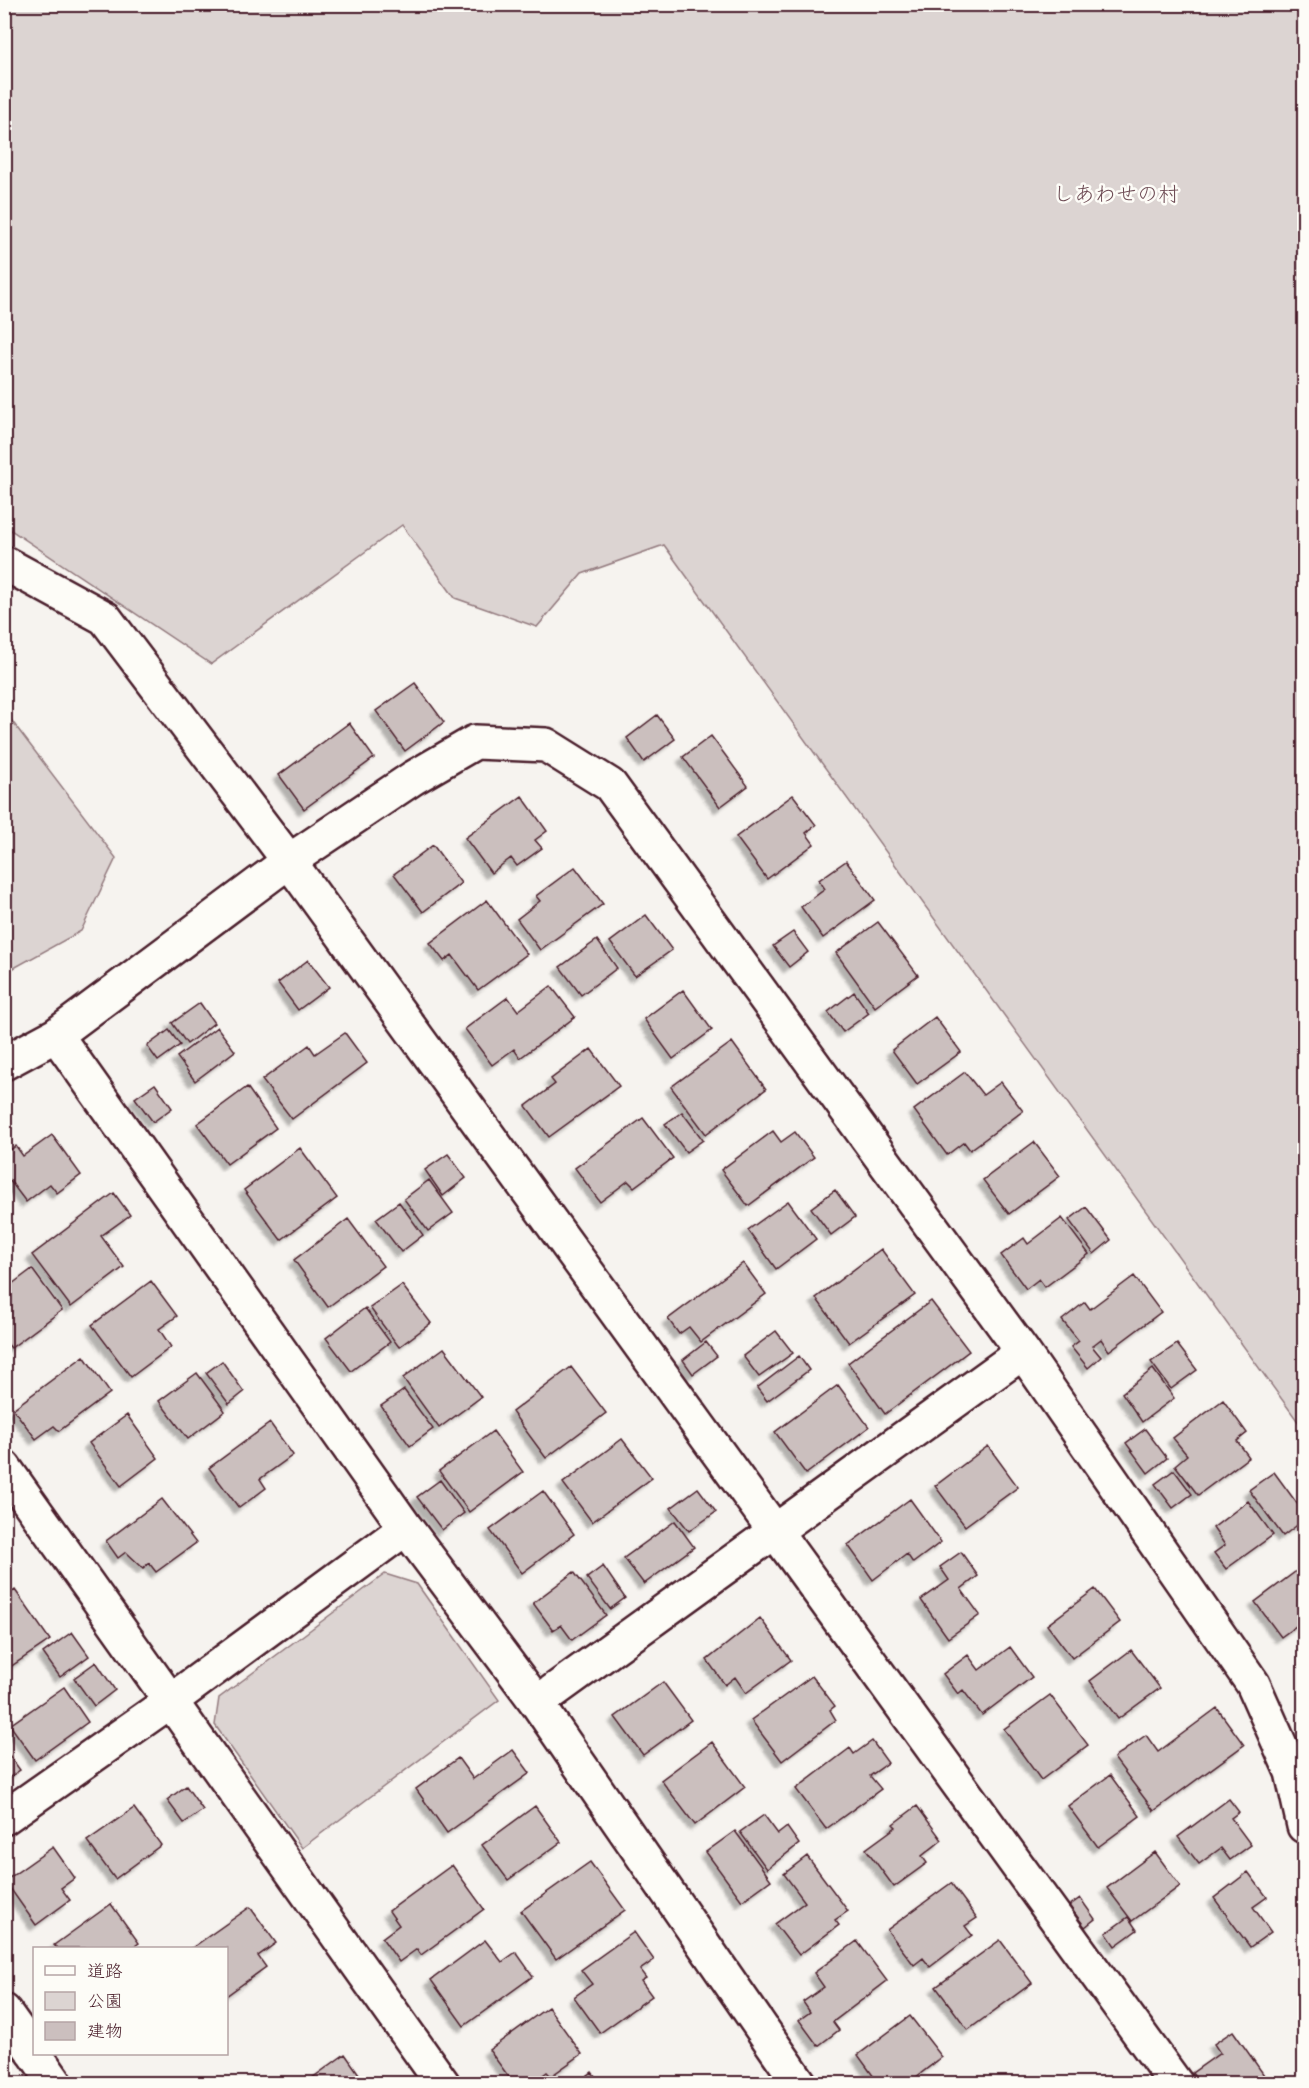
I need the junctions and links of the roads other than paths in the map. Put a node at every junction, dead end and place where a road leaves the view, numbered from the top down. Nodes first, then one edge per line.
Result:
1 (4, 563) edge
2 (290, 861) junction
3 (56, 1035) junction
4 (4, 1063) edge
5 (1023, 1352) junction
6 (4, 1467) edge
7 (406, 1528) junction
8 (775, 1531) junction
9 (172, 1700) junction
10 (537, 1703) junction
11 (4, 1818) edge
12 (1305, 1826) edge
13 (4, 2011) edge
14 (33, 2050) edge
15 (36, 2055) edge
16 (56, 2084) edge
17 (443, 2084) edge
18 (801, 2084) edge
19 (1176, 2084) edge

1 - 2 street
2 - 3 street
2 - 5 street
2 - 8 street
3 - 4 street
3 - 7 street
5 - 8 street
5 - 12 street
6 - 9 street
7 - 9 street
7 - 10 street
8 - 10 street
8 - 19 street
9 - 11 street
9 - 17 street
10 - 18 street
13 - 14 street
15 - 16 street

